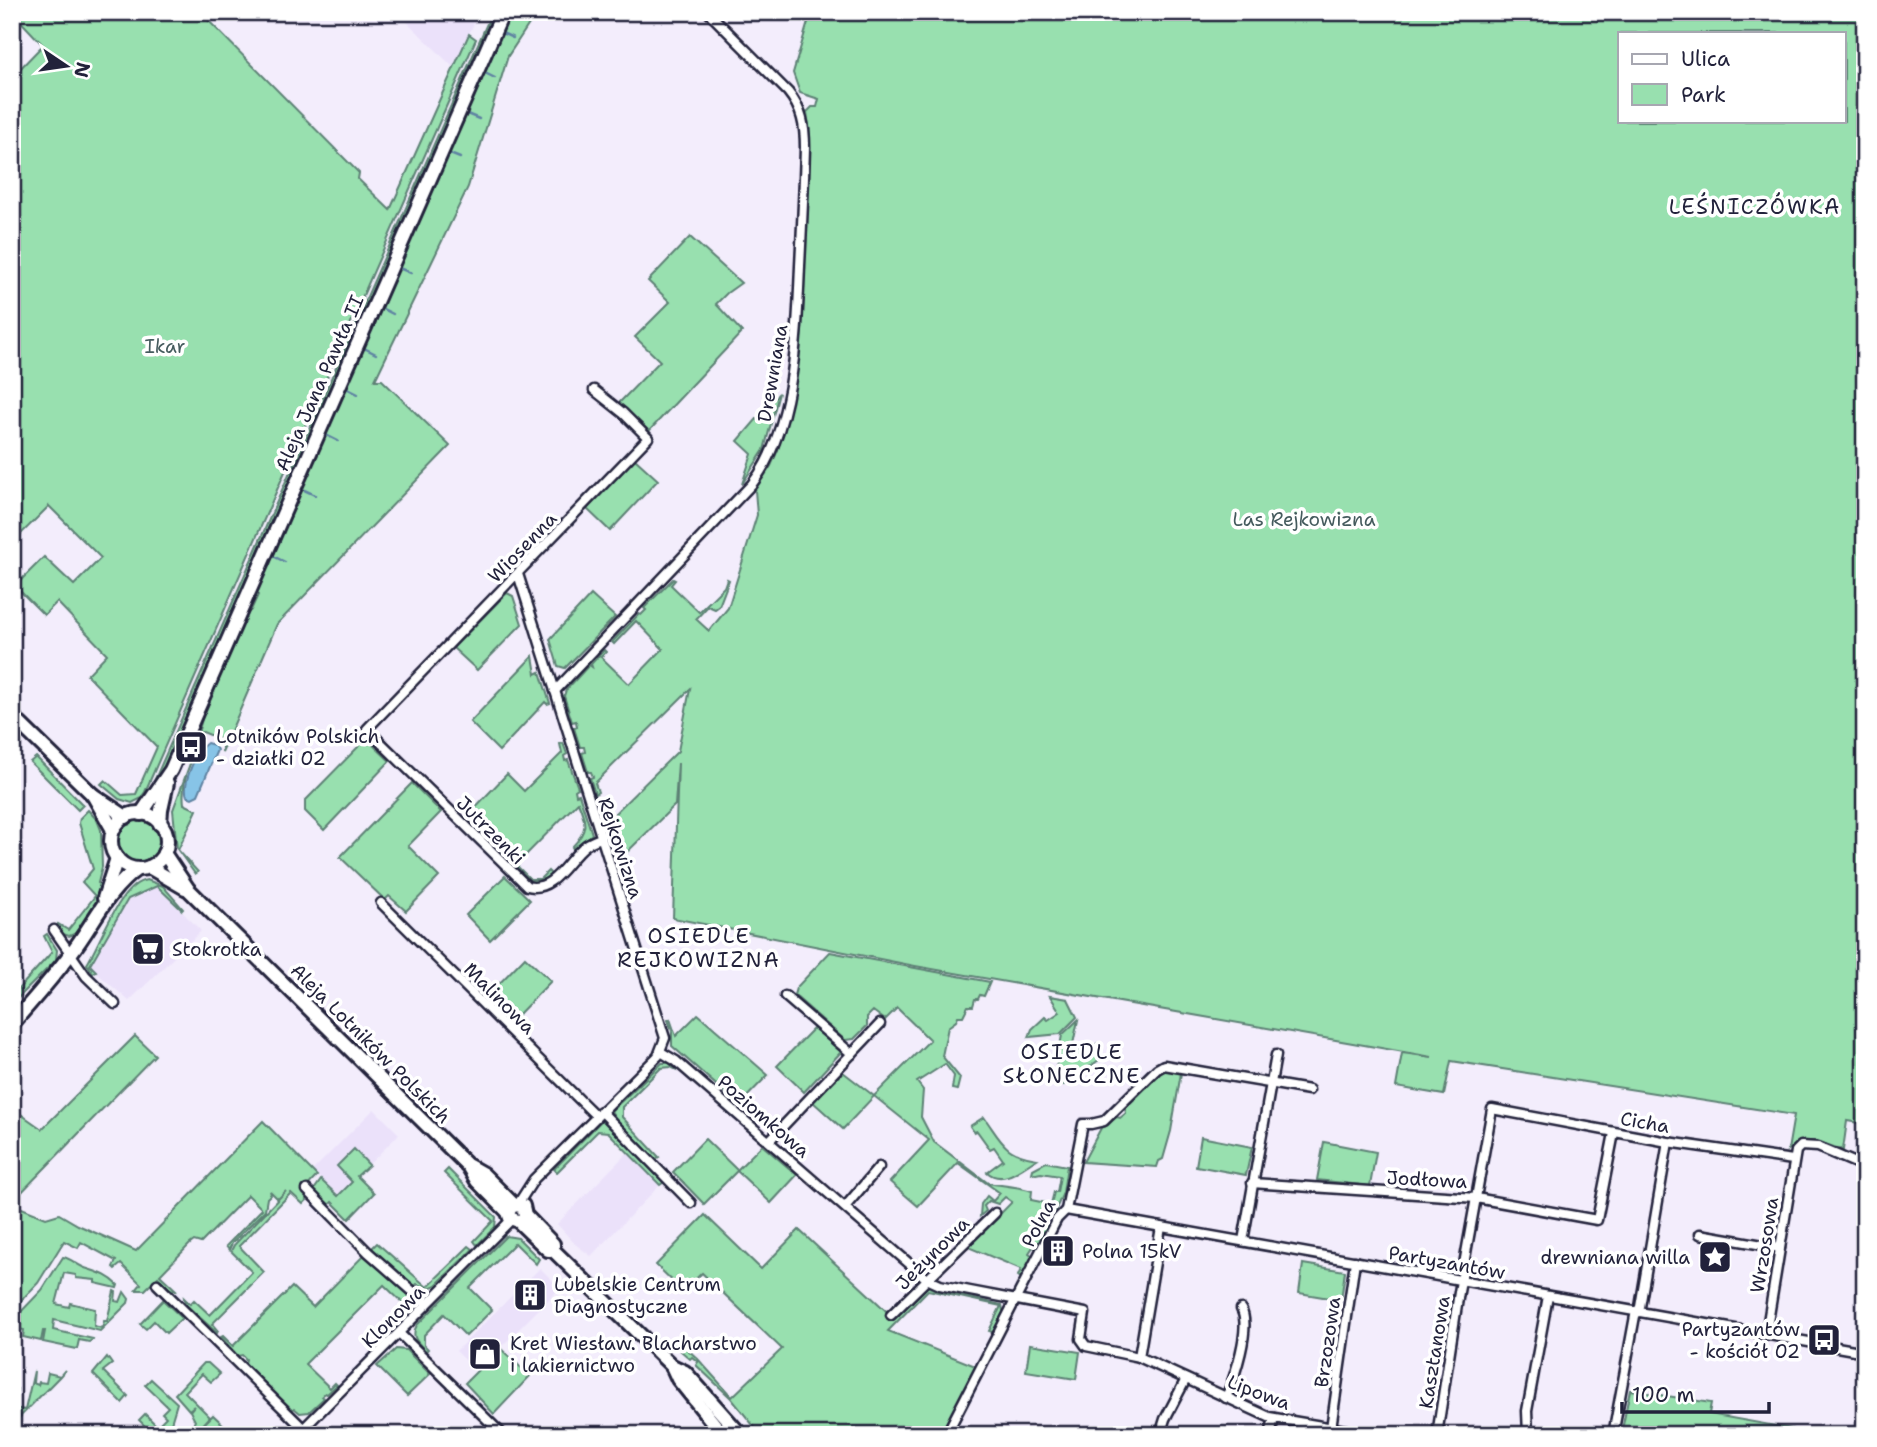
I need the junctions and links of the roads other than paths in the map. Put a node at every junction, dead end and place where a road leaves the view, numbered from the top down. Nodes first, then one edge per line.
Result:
1 (503, 12) edge
2 (708, 12) edge
3 (594, 390) dead end
4 (518, 574) junction
5 (555, 691) junction
6 (12, 716) edge
7 (367, 729) joint
8 (171, 770) junction
9 (93, 794) junction
10 (141, 814) junction
11 (127, 817) junction
12 (160, 824) junction
13 (113, 830) junction
14 (601, 838) junction
15 (164, 853) junction
16 (117, 858) junction
17 (143, 868) junction
18 (188, 889) junction
19 (381, 903) dead end
20 (102, 906) junction
21 (54, 930) dead end
22 (70, 955) junction
23 (785, 996) dead end
24 (115, 1004) dead end
25 (12, 1024) edge
26 (880, 1024) dead end
27 (661, 1052) junction
28 (852, 1054) junction
29 (1276, 1055) dead end
30 (1270, 1083) junction
31 (1309, 1090) dead end
32 (1492, 1109) joint
33 (599, 1114) junction
34 (1614, 1133) junction
35 (769, 1141) junction
36 (1668, 1142) junction
37 (1793, 1160) junction
38 (879, 1167) dead end
39 (1865, 1167) edge
40 (1252, 1183) junction
41 (307, 1190) dead end
42 (1476, 1198) junction
43 (691, 1203) dead end
44 (845, 1206) junction
45 (1066, 1210) junction
46 (516, 1213) junction
47 (995, 1213) dead end
48 (1161, 1227) junction
49 (1700, 1234) dead end
50 (1242, 1241) junction
51 (1780, 1248) junction
52 (1355, 1261) junction
53 (928, 1279) junction
54 (1461, 1280) junction
55 (156, 1284) dead end
56 (1548, 1296) junction
57 (1015, 1301) junction
58 (427, 1304) junction
59 (1241, 1309) dead end
60 (1637, 1311) junction
61 (891, 1315) dead end
62 (399, 1333) junction
63 (1766, 1334) junction
64 (1865, 1352) edge
65 (1139, 1357) junction
66 (673, 1366) junction
67 (1186, 1379) junction
68 (1226, 1398) junction
69 (1274, 1418) junction
70 (1331, 1428) junction
71 (304, 1433) edge
72 (503, 1435) edge
73 (723, 1435) edge
74 (740, 1435) edge
75 (946, 1435) edge
76 (1160, 1435) edge
77 (1270, 1435) edge
78 (1374, 1435) edge
79 (1437, 1435) edge
80 (1528, 1435) edge
81 (1613, 1435) edge

1 - 8 street, Aleja Jana Pawła II
2 - 5 street, Drewniana
3 - 4 street, Wiosenna
4 - 5 street, Rejkowizna
4 - 7 street, Wiosenna
5 - 14 street, Rejkowizna
6 - 9 street
7 - 14 street, Jutrzenki
8 - 10 street, Aleja Jana Pawła II
8 - 12 street, Aleja Jana Pawła II
9 - 11 street
9 - 13 street
10 - 11 street
10 - 12 street
11 - 13 street
12 - 15 street
13 - 16 street
14 - 27 street, Rejkowizna
15 - 17 street
15 - 18 street, Aleja Lotników Polskich
16 - 17 street
16 - 20 street
17 - 18 street, Aleja Lotników Polskich
17 - 20 street
18 - 46 street, Aleja Lotników Polskich
19 - 33 street, Malinowa
20 - 22 street
21 - 22 street
22 - 24 street
22 - 25 street
23 - 28 street
26 - 28 street
27 - 33 street
27 - 35 street, Poziomkowa
28 - 35 street
29 - 30 street
30 - 31 street
30 - 40 street
30 - 45 street, Polna
32 - 34 street, Cicha
32 - 42 street, Kasztanowa
33 - 43 street, Malinowa
33 - 46 street
34 - 36 street, Cicha
34 - 42 street, Jodłowa
35 - 44 street, Poziomkowa
36 - 37 street, Cicha
36 - 60 street
37 - 39 street
37 - 51 street, Wrzosowa
38 - 44 street
40 - 42 street, Jodłowa
40 - 50 street
41 - 58 street
42 - 54 street, Kasztanowa
44 - 53 street, Poziomkowa
45 - 48 street, Partyzantów
45 - 57 street, Polna
46 - 58 street, Klonowa
46 - 66 street, Aleja Lotników Polskich
47 - 53 street, Jeżynowa
48 - 50 street, Partyzantów
48 - 65 street
49 - 51 street
50 - 52 street, Partyzantów
51 - 63 street, Wrzosowa
52 - 54 street, Partyzantów
52 - 70 street, Brzozowa
53 - 57 street, Poziomkowa
53 - 61 street, Jeżynowa
54 - 56 street, Partyzantów
54 - 79 street, Kasztanowa
55 - 71 street
56 - 60 street, Partyzantów
56 - 80 street
57 - 65 street, Lipowa
57 - 75 street, Polna
58 - 62 street, Klonowa
59 - 68 street
60 - 63 street, Partyzantów
60 - 81 street
62 - 71 street, Klonowa
62 - 72 street
63 - 64 street, Partyzantów
65 - 67 street, Lipowa
66 - 73 street, Aleja Lotników Polskich
66 - 74 street, Aleja Lotników Polskich
67 - 68 street, Lipowa
67 - 76 street
68 - 69 street, Lipowa
69 - 70 street, Lipowa
69 - 77 street
70 - 78 street, Lipowa

